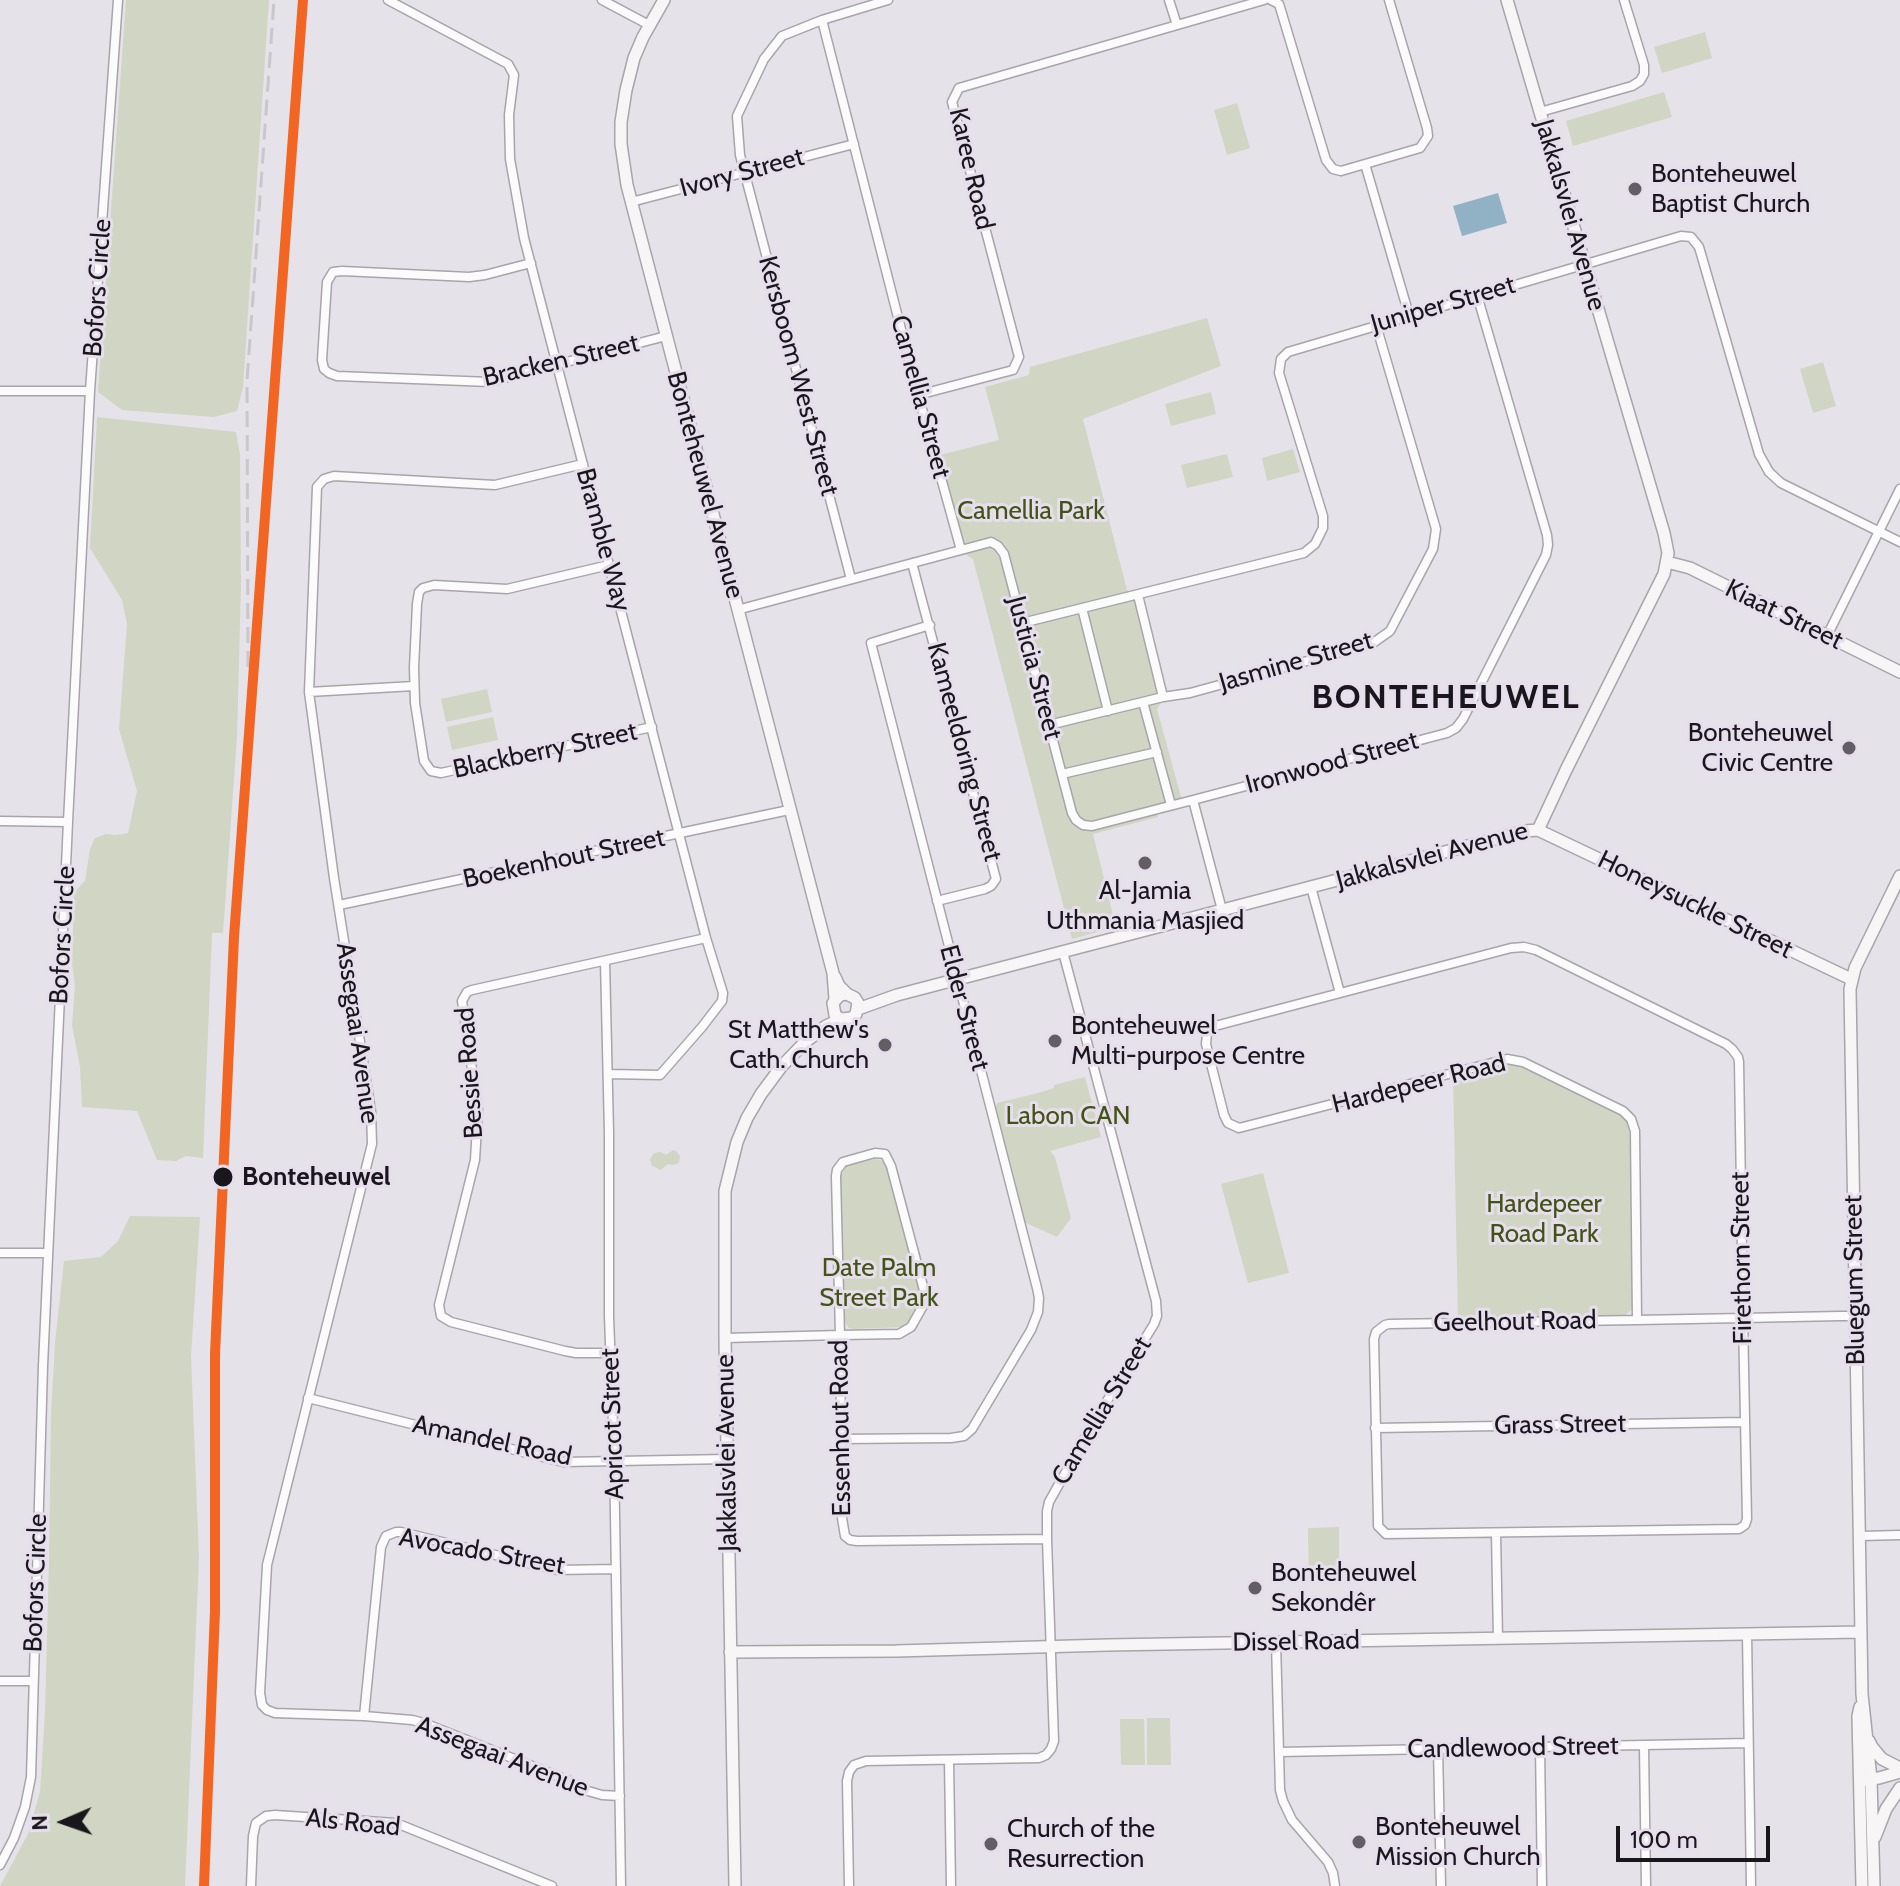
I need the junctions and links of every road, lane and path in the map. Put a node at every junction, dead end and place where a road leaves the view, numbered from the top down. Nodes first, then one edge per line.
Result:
1 (118, 0) edge
2 (388, 0) edge
3 (602, 0) edge
4 (664, 0) edge
5 (888, 0) edge
6 (1169, 0) edge
7 (1264, 0) edge
8 (1271, 0) edge
9 (1389, 0) edge
10 (1507, 0) edge
11 (1624, 0) edge
12 (822, 20) junction
13 (649, 25) junction
14 (1177, 25) junction
15 (1540, 112) junction
16 (854, 144) junction
17 (1365, 164) junction
18 (745, 172) junction
19 (631, 202) junction
20 (531, 263) junction
21 (1584, 264) junction
22 (1477, 295) junction
23 (1409, 315) junction
24 (1376, 325) junction
25 (666, 336) junction
26 (557, 365) junction
27 (0, 391) edge
28 (90, 391) junction
29 (918, 395) junction
30 (583, 464) junction
31 (1900, 489) edge
32 (1879, 532) junction
33 (1900, 542) edge
34 (961, 550) junction
35 (1667, 562) junction
36 (912, 563) junction
37 (609, 565) junction
38 (851, 579) junction
39 (1138, 595) junction
40 (1082, 608) junction
41 (737, 610) junction
42 (1022, 623) junction
43 (930, 625) junction
44 (1827, 636) junction
45 (1900, 672) edge
46 (414, 686) junction
47 (309, 692) junction
48 (1163, 697) junction
49 (1143, 702) junction
50 (1108, 711) junction
51 (1049, 725) junction
52 (652, 727) junction
53 (1157, 752) junction
54 (1062, 774) junction
55 (1193, 800) junction
56 (1171, 805) junction
57 (789, 810) junction
58 (0, 821) edge
59 (68, 822) junction
60 (1083, 825) joint
61 (1538, 830) junction
62 (679, 834) junction
63 (1900, 876) edge
64 (1311, 887) junction
65 (937, 901) junction
66 (339, 905) junction
67 (1222, 910) junction
68 (706, 938) junction
69 (1063, 952) junction
70 (605, 961) junction
71 (833, 973) junction
72 (957, 979) junction
73 (1851, 979) junction
74 (1340, 993) junction
75 (854, 1000) junction
76 (834, 1004) junction
77 (841, 1019) junction
78 (804, 1043) junction
79 (608, 1074) junction
80 (0, 1253) edge
81 (48, 1253) junction
82 (1856, 1316) junction
83 (1743, 1318) junction
84 (1637, 1320) junction
85 (840, 1335) junction
86 (725, 1338) junction
87 (611, 1353) junction
88 (308, 1398) junction
89 (1745, 1422) junction
90 (1375, 1428) junction
91 (841, 1439) junction
92 (727, 1459) junction
93 (614, 1461) junction
94 (1381, 1530) joint
95 (1496, 1533) junction
96 (1900, 1535) edge
97 (1860, 1536) junction
98 (1047, 1539) junction
99 (616, 1569) junction
100 (1861, 1632) junction
101 (1747, 1634) junction
102 (1498, 1639) junction
103 (1276, 1642) junction
104 (1051, 1647) junction
105 (730, 1652) junction
106 (0, 1681) edge
107 (33, 1681) junction
108 (1862, 1694) junction
109 (364, 1716) junction
110 (1867, 1736) junction
111 (1748, 1743) junction
112 (1644, 1746) junction
113 (1540, 1747) junction
114 (1438, 1749) junction
115 (1279, 1752) junction
116 (949, 1760) junction
117 (1900, 1770) edge
118 (1865, 1780) junction
119 (1900, 1788) edge
120 (620, 1796) junction
121 (1873, 1847) junction
122 (0, 1865) edge
123 (251, 1886) edge
124 (552, 1886) edge
125 (621, 1886) edge
126 (735, 1886) edge
127 (849, 1886) edge
128 (951, 1886) edge
129 (1335, 1886) edge
130 (1441, 1886) edge
131 (1542, 1886) edge
132 (1646, 1886) edge
133 (1751, 1886) edge
134 (1862, 1886) edge
135 (1874, 1886) edge

1 - 28 street, Bofors Circle
2 - 20 street, Bramble Way
3 - 13 street
4 - 13 street, Bonteheuwel Avenue
5 - 12 street, Kersboom West Street
6 - 14 street
7 - 14 street, Karee Road
8 - 17 street
9 - 17 street
10 - 15 street, Jakkalsvlei Avenue
11 - 15 street
12 - 16 street, Camellia Street
12 - 18 street, Kersboom West Street
13 - 19 street, Bonteheuwel Avenue
14 - 29 street, Karee Road
15 - 21 street, Jakkalsvlei Avenue
16 - 18 street, Ivory Street
16 - 29 street, Camellia Street
17 - 23 street
18 - 19 street, Ivory Street
18 - 38 street, Kersboom West Street
19 - 25 street, Bonteheuwel Avenue
20 - 26 street, Bramble Way
20 - 26 street, Bracken Street
21 - 22 street, Juniper Street
21 - 32 street, Juniper Street
21 - 35 street, Jakkalsvlei Avenue
22 - 23 street, Juniper Street
22 - 55 street, Ironwood Street
23 - 24 street, Juniper Street
24 - 39 street, Juniper Street
24 - 48 street, Jasmine Street
25 - 26 street, Bracken Street
25 - 41 street, Bonteheuwel Avenue
26 - 30 street, Bramble Way
27 - 28 street
28 - 59 street, Bofors Circle
29 - 34 street, Camellia Street
30 - 37 street, Bramble Way
30 - 47 street, Assegaai Avenue
31 - 32 street
32 - 33 street, Juniper Street
32 - 44 street
34 - 36 street
34 - 42 street, Justicia Street
35 - 44 street, Kiaat Street
35 - 61 street, Jakkalsvlei Avenue
36 - 38 street
36 - 43 street, Kameeldoring Street
37 - 46 street, Blackberry Street
37 - 52 street, Bramble Way
38 - 41 street
39 - 40 street
39 - 48 street
40 - 42 street
40 - 50 street
41 - 57 street, Bonteheuwel Avenue
42 - 51 street, Justicia Street
43 - 65 street, Kameeldoring Street
43 - 65 street, Elder Street
44 - 45 street, Kiaat Street
46 - 47 street
46 - 52 street, Blackberry Street
47 - 66 street, Assegaai Avenue
48 - 49 street, Jasmine Street
49 - 50 street, Jasmine Street
49 - 53 street
50 - 51 street, Jasmine Street
51 - 54 street, Justicia Street
52 - 62 street, Bramble Way
53 - 54 street
53 - 56 street
54 - 60 street, Justicia Street
55 - 56 street, Ironwood Street
55 - 67 street
56 - 60 street, Ironwood Street
57 - 62 street, Boekenhout Street
57 - 71 street, Bonteheuwel Avenue
58 - 59 street
59 - 81 street, Bofors Circle
61 - 64 street, Jakkalsvlei Avenue
61 - 73 street, Honeysuckle Street
62 - 66 street, Boekenhout Street
62 - 68 street, Bramble Way
63 - 73 street, Bluegum Street
64 - 67 street, Jakkalsvlei Avenue
64 - 74 street
65 - 72 street, Elder Street
66 - 88 street, Assegaai Avenue
67 - 69 street, Jakkalsvlei Avenue
68 - 70 street, Bessie Road
68 - 79 street, Bramble Way
69 - 72 street, Jakkalsvlei Avenue
69 - 98 street, Camellia Street
70 - 79 street, Apricot Street
70 - 87 street, Bessie Road
71 - 75 street, Bonteheuwel Avenue
71 - 76 street, Bonteheuwel Avenue
72 - 75 street, Jakkalsvlei Avenue
72 - 91 street, Elder Street
73 - 82 street, Bluegum Street
74 - 83 street, Firethorn Street
74 - 84 street, Hardepeer Road
75 - 76 street
75 - 77 street
76 - 77 street
76 - 78 street, Jakkalsvlei Avenue
77 - 78 street, Jakkalsvlei Avenue
78 - 86 street, Jakkalsvlei Avenue
79 - 87 street, Apricot Street
80 - 81 street
81 - 107 street, Bofors Circle
82 - 83 street, Geelhout Road
82 - 97 street, Bluegum Street
83 - 84 street, Geelhout Road
83 - 89 street, Firethorn Street
84 - 90 street, Geelhout Road
85 - 85 street, Essenhout Road
85 - 86 street
85 - 91 street, Essenhout Road
86 - 92 street, Jakkalsvlei Avenue
87 - 93 street, Apricot Street
88 - 93 street, Amandel Road
88 - 109 street, Assegaai Avenue
89 - 90 street, Grass Street
89 - 95 street, Firethorn Street
90 - 94 street, Geelhout Road
91 - 98 street, Essenhout Road
92 - 93 street, Amandel Road
92 - 105 street, Jakkalsvlei Avenue
93 - 99 street, Apricot Street
94 - 95 street, Firethorn Street
95 - 102 street
96 - 97 street
97 - 100 street, Bluegum Street
98 - 104 street, Camellia Street
99 - 109 street, Avocado Street
99 - 120 street, Apricot Street
100 - 101 street, Dissel Road
100 - 108 street, Bluegum Street
101 - 102 street, Dissel Road
101 - 111 street
102 - 103 street, Dissel Road
103 - 104 street, Dissel Road
103 - 115 street
104 - 105 street, Dissel Road
104 - 116 street, Camellia Street
105 - 126 street, Jakkalsvlei Avenue
106 - 107 street
107 - 122 street, Bofors Circle
108 - 110 street, Bluegum Street
108 - 118 street, Bluegum Street
109 - 120 street, Assegaai Avenue
110 - 117 street
110 - 118 street, Bluegum Street
111 - 112 street, Candlewood Street
111 - 133 street
112 - 113 street, Candlewood Street
112 - 132 street
113 - 114 street, Candlewood Street
113 - 131 street
114 - 115 street, Candlewood Street
114 - 130 street
115 - 129 street
116 - 127 street, Camellia Street
116 - 128 street
117 - 118 street
118 - 121 street, Bluegum Street
118 - 134 street, Bluegum Street
119 - 121 street
120 - 125 street, Apricot Street
121 - 135 street, Bluegum Street
123 - 124 street, Als Road

